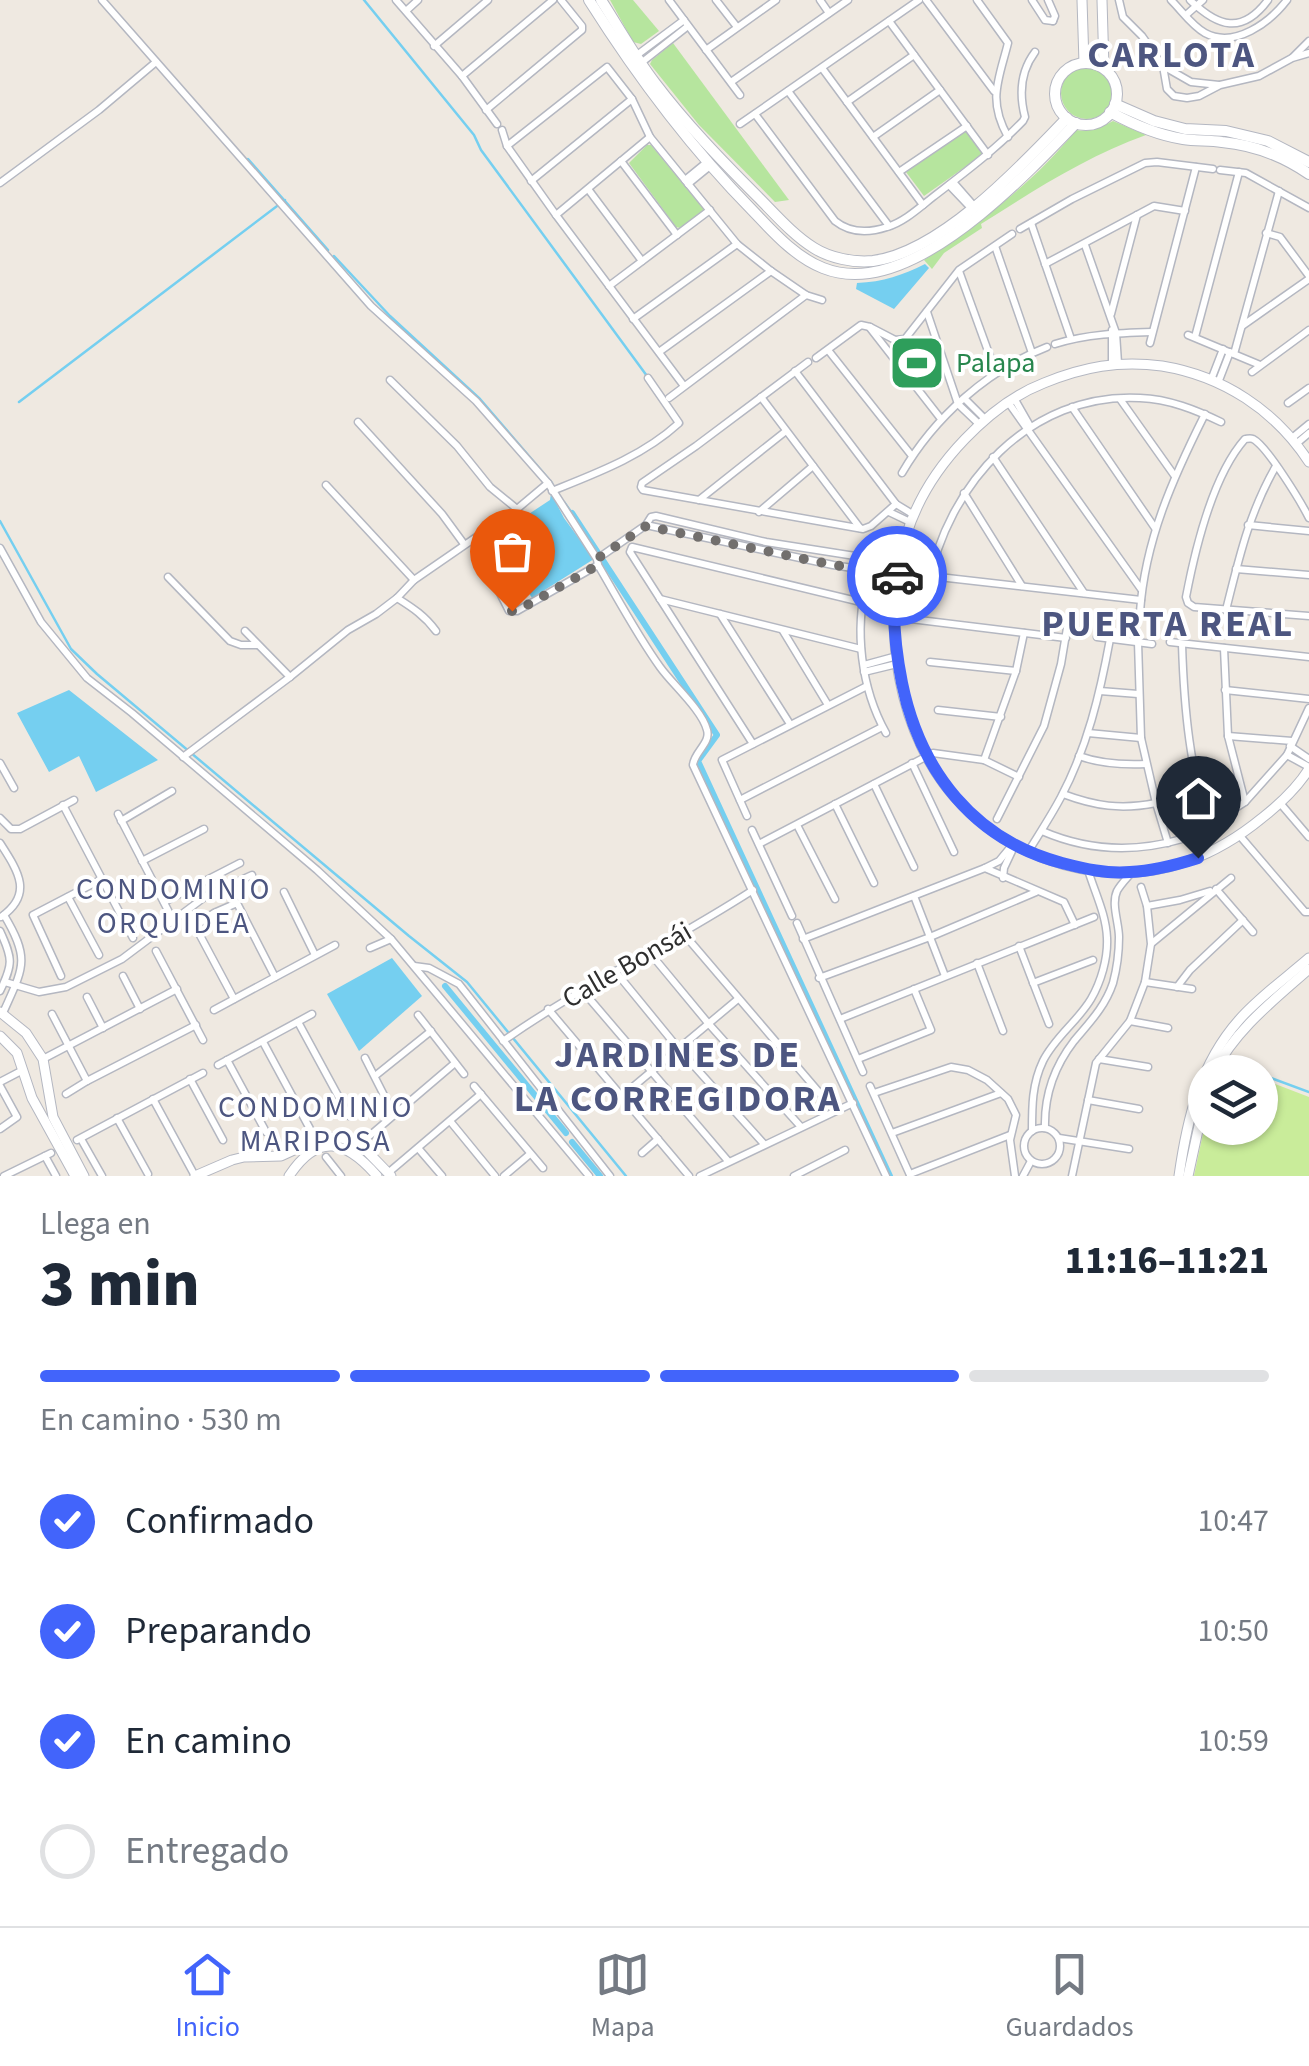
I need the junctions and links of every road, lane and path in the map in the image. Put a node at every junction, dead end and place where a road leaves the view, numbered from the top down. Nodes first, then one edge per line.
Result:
1 (102, 0) edge
2 (396, 0) edge
3 (418, 0) edge
4 (488, 0) edge
5 (553, 0) edge
6 (560, 0) edge
7 (589, 0) edge
8 (601, 0) edge
9 (716, 0) edge
10 (820, 0) edge
11 (848, 0) edge
12 (918, 0) edge
13 (926, 0) edge
14 (977, 0) edge
15 (1032, 0) edge
16 (1048, 0) edge
17 (1082, 0) edge
18 (1102, 0) edge
19 (1119, 0) edge
20 (1171, 0) edge
21 (1204, 0) edge
22 (1268, 0) edge
23 (1287, 0) edge
24 (673, 1) edge
25 (772, 1) edge
26 (1193, 3) edge
27 (406, 11) junction
28 (830, 13) junction
29 (1186, 15) junction
30 (889, 20) junction
31 (1248, 21) junction
32 (683, 25) junction
33 (738, 27) junction
34 (1254, 30) junction
35 (1309, 41) edge
36 (434, 46) junction
37 (706, 50) junction
38 (1035, 52) dead end
39 (1309, 53) edge
40 (914, 55) junction
41 (1292, 58) junction
42 (638, 59) junction
43 (156, 62) junction
44 (1084, 62) junction
45 (1163, 66) junction
46 (822, 68) junction
47 (1104, 68) junction
48 (462, 76) junction
49 (731, 82) junction
50 (1220, 85) junction
51 (940, 90) junction
52 (788, 91) junction
53 (995, 92) junction
54 (740, 94) dead end
55 (632, 98) junction
56 (847, 102) junction
57 (1113, 108) junction
58 (486, 110) junction
59 (755, 114) junction
60 (1071, 121) junction
61 (740, 124) dead end
62 (967, 126) junction
63 (873, 136) junction
64 (650, 137) junction
65 (1008, 137) junction
66 (507, 146) junction
67 (988, 155) junction
68 (621, 162) junction
69 (1309, 162) edge
70 (710, 163) junction
71 (1196, 167) junction
72 (899, 172) junction
73 (1239, 172) junction
74 (1309, 174) edge
75 (531, 181) junction
76 (686, 182) junction
77 (0, 183) edge
78 (951, 183) junction
79 (588, 189) junction
80 (1279, 191) junction
81 (924, 204) junction
82 (972, 207) junction
83 (1309, 208) edge
84 (710, 210) junction
85 (1185, 211) junction
86 (1137, 215) junction
87 (556, 216) junction
88 (1031, 223) junction
89 (786, 225) junction
90 (889, 227) junction
91 (1266, 233) junction
92 (776, 234) junction
93 (677, 235) junction
94 (737, 244) junction
95 (1085, 244) junction
96 (995, 246) junction
97 (642, 262) junction
98 (1046, 264) junction
99 (959, 270) junction
100 (771, 271) junction
101 (1309, 278) edge
102 (609, 286) junction
103 (806, 295) junction
104 (822, 300) dead end
105 (926, 312) junction
106 (1110, 315) junction
107 (633, 319) junction
108 (870, 327) junction
109 (1241, 327) junction
110 (1309, 330) edge
111 (1113, 331) junction
112 (1152, 332) junction
113 (1072, 338) junction
114 (1150, 343) dead end
115 (1055, 344) dead end
116 (1046, 347) dead end
117 (828, 350) junction
118 (659, 352) junction
119 (1229, 352) junction
120 (1032, 353) junction
121 (1115, 359) junction
122 (1260, 365) junction
123 (796, 371) junction
124 (1252, 372) dead end
125 (996, 374) junction
126 (1216, 377) junction
127 (648, 378) dead end
128 (390, 380) dead end
129 (684, 386) junction
130 (1306, 390) edge
131 (761, 397) junction
132 (669, 398) dead end
133 (1120, 398) junction
134 (1309, 400) edge
135 (962, 401) junction
136 (1013, 403) junction
137 (1288, 404) dead end
138 (1072, 407) junction
139 (1205, 414) junction
140 (942, 419) junction
141 (979, 419) junction
142 (358, 422) dead end
143 (1222, 422) dead end
144 (1309, 424) edge
145 (1028, 427) junction
146 (786, 431) junction
147 (1299, 438) edge
148 (912, 456) junction
149 (993, 457) junction
150 (1309, 462) edge
151 (813, 466) junction
152 (1276, 466) junction
153 (902, 473) dead end
154 (1174, 475) junction
155 (326, 485) dead end
156 (550, 487) junction
157 (964, 493) junction
158 (699, 500) junction
159 (896, 504) junction
160 (517, 509) junction
161 (759, 512) junction
162 (889, 512) junction
163 (1308, 514) edge
164 (909, 517) junction
165 (1248, 525) junction
166 (1154, 528) junction
167 (860, 529) junction
168 (1309, 530) edge
169 (906, 536) junction
170 (468, 542) junction
171 (742, 542) junction
172 (0, 548) edge
173 (598, 562) junction
174 (899, 568) junction
175 (1236, 569) junction
176 (930, 576) junction
177 (1309, 576) edge
178 (168, 577) dead end
179 (414, 580) junction
180 (867, 581) dead end
181 (928, 587) dead end
182 (1023, 587) junction
183 (1140, 589) junction
184 (1084, 593) junction
185 (396, 598) junction
186 (660, 599) junction
187 (1140, 600) junction
188 (862, 602) junction
189 (1226, 610) junction
190 (1140, 612) dead end
191 (719, 613) junction
192 (1309, 616) edge
193 (911, 620) dead end
194 (1068, 622) dead end
195 (244, 630) dead end
196 (782, 630) junction
197 (436, 631) dead end
198 (1024, 633) junction
199 (1097, 637) dead end
200 (1066, 638) junction
201 (1110, 639) junction
202 (1138, 642) junction
203 (1170, 642) dead end
204 (1152, 644) dead end
205 (1182, 644) junction
206 (257, 645) junction
207 (1224, 648) junction
208 (861, 649) junction
209 (1309, 656) edge
210 (892, 661) junction
211 (930, 662) dead end
212 (864, 669) junction
213 (1016, 671) junction
214 (290, 677) junction
215 (867, 686) junction
216 (1225, 690) junction
217 (1100, 692) junction
218 (1138, 694) junction
219 (1309, 699) edge
220 (828, 705) junction
221 (1309, 708) edge
222 (938, 710) dead end
223 (1001, 717) junction
224 (790, 724) junction
225 (1088, 733) junction
226 (1228, 736) junction
227 (1142, 738) junction
228 (1291, 743) junction
229 (753, 744) junction
230 (1286, 755) junction
231 (1079, 756) junction
232 (183, 757) junction
233 (923, 758) junction
234 (984, 760) junction
235 (0, 763) edge
236 (1308, 763) edge
237 (1146, 764) junction
238 (1019, 777) junction
239 (4, 780) edge
240 (874, 784) junction
241 (14, 788) dead end
242 (172, 791) dead end
243 (1062, 794) junction
244 (74, 800) dead end
245 (740, 800) junction
246 (1246, 802) junction
247 (1156, 803) junction
248 (1280, 803) junction
249 (835, 804) junction
250 (63, 806) junction
251 (748, 816) dead end
252 (0, 818) edge
253 (997, 820) dead end
254 (797, 824) junction
255 (204, 829) dead end
256 (752, 830) dead end
257 (1042, 830) junction
258 (1309, 837) edge
259 (1182, 839) dead end
260 (1244, 841) junction
261 (0, 843) edge
262 (1168, 843) junction
263 (758, 844) junction
264 (1011, 849) junction
265 (1029, 850) junction
266 (954, 852) dead end
267 (142, 861) junction
268 (240, 863) dead end
269 (914, 867) dead end
270 (985, 868) junction
271 (1088, 870) junction
272 (1132, 872) junction
273 (252, 875) dead end
274 (1003, 878) junction
275 (1231, 878) dead end
276 (102, 879) junction
277 (874, 884) dead end
278 (1141, 887) dead end
279 (1216, 889) junction
280 (752, 890) junction
281 (284, 892) dead end
282 (1036, 892) junction
283 (206, 896) junction
284 (914, 896) junction
285 (68, 897) junction
286 (835, 898) dead end
287 (164, 902) junction
288 (1147, 906) junction
289 (212, 909) junction
290 (1309, 912) edge
291 (2, 916) edge
292 (172, 917) junction
293 (1094, 917) dead end
294 (1243, 920) junction
295 (1075, 924) junction
296 (0, 931) edge
297 (1253, 932) dead end
298 (683, 933) junction
299 (930, 936) junction
300 (133, 938) dead end
301 (391, 939) junction
302 (803, 939) junction
303 (1151, 944) junction
304 (334, 945) dead end
305 (1019, 946) junction
306 (370, 948) dead end
307 (156, 950) dead end
308 (650, 953) junction
309 (98, 955) dead end
310 (316, 955) junction
311 (1093, 960) dead end
312 (978, 963) junction
313 (414, 966) junction
314 (1308, 966) edge
315 (615, 971) junction
316 (61, 976) dead end
317 (123, 976) dead end
318 (945, 976) junction
319 (275, 977) junction
320 (819, 978) junction
321 (4, 982) junction
322 (1145, 982) junction
323 (1033, 983) junction
324 (15, 986) junction
325 (1177, 987) junction
326 (177, 989) junction
327 (914, 989) junction
328 (582, 990) junction
329 (1192, 990) dead end
330 (0, 991) edge
331 (87, 996) dead end
332 (234, 999) junction
333 (738, 999) junction
334 (140, 1009) junction
335 (548, 1009) junction
336 (214, 1010) dead end
337 (1, 1012) edge
338 (52, 1014) dead end
339 (312, 1014) dead end
340 (418, 1015) dead end
341 (840, 1019) junction
342 (1130, 1021) junction
343 (298, 1022) junction
344 (708, 1024) junction
345 (1049, 1024) dead end
346 (196, 1025) junction
347 (104, 1028) junction
348 (1168, 1028) dead end
349 (431, 1031) junction
350 (1003, 1031) dead end
351 (0, 1036) edge
352 (203, 1040) dead end
353 (503, 1041) junction
354 (262, 1042) junction
355 (35, 1043) junction
356 (68, 1046) junction
357 (678, 1048) junction
358 (18, 1053) junction
359 (1225, 1055) edge
360 (365, 1058) dead end
361 (858, 1058) junction
362 (1098, 1058) junction
363 (43, 1059) junction
364 (227, 1060) junction
365 (455, 1063) junction
366 (218, 1065) dead end
367 (1148, 1068) dead end
368 (24, 1069) junction
369 (203, 1072) dead end
370 (650, 1072) junction
371 (863, 1072) dead end
372 (464, 1074) dead end
373 (375, 1076) junction
374 (190, 1079) junction
375 (87, 1081) junction
376 (0, 1084) edge
377 (474, 1086) dead end
378 (1002, 1092) junction
379 (66, 1094) dead end
380 (481, 1094) junction
381 (622, 1096) junction
382 (154, 1099) junction
383 (1088, 1100) junction
384 (854, 1103) junction
385 (1139, 1110) dead end
386 (835, 1111) junction
387 (394, 1113) junction
388 (349, 1116) dead end
389 (117, 1118) junction
390 (49, 1120) junction
391 (450, 1121) junction
392 (0, 1128) edge
393 (802, 1128) junction
394 (1045, 1128) junction
395 (574, 1130) junction
396 (1032, 1130) junction
397 (266, 1132) dead end
398 (892, 1133) junction
399 (1011, 1134) junction
400 (313, 1136) junction
401 (658, 1138) junction
402 (1058, 1138) junction
403 (223, 1140) dead end
404 (363, 1140) junction
405 (1079, 1140) junction
406 (764, 1144) junction
407 (1195, 1145) edge
408 (564, 1146) junction
409 (418, 1148) junction
410 (1130, 1149) dead end
411 (845, 1150) dead end
412 (530, 1154) junction
413 (642, 1154) dead end
414 (281, 1156) junction
415 (326, 1157) dead end
416 (1028, 1158) junction
417 (728, 1162) junction
418 (388, 1173) edge
419 (545, 1173) edge
420 (148, 1174) edge
421 (7, 1175) edge
422 (194, 1175) edge
423 (289, 1175) edge
424 (910, 1175) edge
425 (56, 1176) edge
426 (75, 1176) edge
427 (84, 1176) edge
428 (102, 1176) edge
429 (341, 1176) edge
430 (442, 1176) edge
431 (495, 1176) edge
432 (504, 1176) edge
433 (589, 1176) edge
434 (610, 1176) edge
435 (688, 1176) edge
436 (700, 1176) edge
437 (794, 1176) edge
438 (886, 1176) edge
439 (1015, 1176) edge
440 (1023, 1176) edge
441 (1072, 1176) edge
442 (1179, 1176) edge
443 (1188, 1176) edge

1 - 43 street
2 - 27 street
3 - 27 street
4 - 36 street
5 - 48 street
6 - 58 street
7 - 70 main road
8 - 42 main road
9 - 33 street
10 - 28 street
11 - 28 street
12 - 30 street
13 - 53 street
14 - 53 street
15 - 16 street
17 - 44 street
18 - 47 street
19 - 45 street
20 - 29 street
21 - 26 street
22 - 31 street
23 - 34 street
24 - 32 street
25 - 33 street
26 - 29 street
26 - 31 street
27 - 36 street
28 - 49 street
29 - 34 street
30 - 40 street
30 - 46 street
31 - 34 street
32 - 37 street
32 - 42 street
33 - 37 street
35 - 41 street
36 - 48 street
37 - 49 street
38 - 65 street
39 - 41 street
40 - 51 street
40 - 56 street
41 - 50 street
42 - 89 main road
43 - 77 street
43 - 156 street
44 - 47 main road
44 - 60 main road
45 - 50 street
45 - 50 street
46 - 52 street
46 - 56 street
47 - 57 main road
48 - 58 street
49 - 54 street
51 - 62 street
51 - 63 street
52 - 59 street
52 - 90 street
53 - 65 street
55 - 64 street
55 - 66 street
55 - 75 street
56 - 63 street
57 - 60 main road
57 - 69 main road
57 - 74 main road
58 - 66 street
59 - 61 street
59 - 90 street
60 - 82 main road
60 - 92 main road
62 - 67 street
62 - 72 street
63 - 72 street
64 - 68 street
64 - 76 street
65 - 67 street
66 - 75 street
67 - 78 street
68 - 79 street
68 - 93 street
70 - 76 street
70 - 92 main road
71 - 73 street
71 - 85 street
71 - 88 street
72 - 81 street
73 - 80 street
73 - 119 street
75 - 87 street
76 - 84 street
78 - 81 street
78 - 82 street
79 - 87 street
79 - 97 street
80 - 83 street
80 - 91 street
81 - 90 street
82 - 89 main road
84 - 93 street
84 - 94 street
85 - 86 street
85 - 112 street
86 - 95 street
86 - 106 street
87 - 102 street
88 - 96 street
88 - 98 street
89 - 92 main road
91 - 101 street
91 - 109 street
93 - 97 street
94 - 100 street
94 - 107 street
95 - 98 street
95 - 106 street
96 - 99 street
96 - 120 street
97 - 102 street
98 - 113 street
99 - 105 street
99 - 125 street
100 - 103 street
100 - 118 street
101 - 109 street
102 - 107 street
103 - 104 street
103 - 129 street
105 - 108 street
105 - 135 street
106 - 111 street
107 - 118 street
108 - 117 street
108 - 140 street
109 - 119 street
110 - 122 street
111 - 112 street
111 - 113 street
111 - 121 street
112 - 114 street
113 - 115 street
116 - 120 street
117 - 123 street
117 - 148 street
118 - 129 street
119 - 122 street
119 - 126 street
120 - 125 street
121 - 126 street
121 - 136 street
122 - 124 street
123 - 131 street
123 - 159 street
125 - 135 street
126 - 147 street
127 - 156 street
128 - 160 street
129 - 132 street
130 - 134 street
130 - 137 street
131 - 146 street
131 - 158 street
133 - 138 street
133 - 139 street
133 - 154 street
135 - 140 street
135 - 141 street
136 - 141 street
136 - 145 street
138 - 145 street
138 - 166 street
139 - 143 street
139 - 154 street
140 - 148 street
141 - 164 street
142 - 170 street
144 - 147 street
145 - 149 street
145 - 183 street
146 - 151 street
146 - 158 street
147 - 150 street
148 - 153 street
149 - 157 street
149 - 184 street
151 - 161 street
151 - 167 street
152 - 163 street
152 - 165 street
152 - 189 street
154 - 166 street
155 - 179 street
156 - 160 street
156 - 173 street
157 - 176 street
157 - 182 street
158 - 161 street
159 - 162 street
159 - 164 street
160 - 170 street
161 - 167 street
162 - 164 street
162 - 167 street
164 - 169 street
165 - 168 street
165 - 175 street
166 - 183 street
169 - 171 street
169 - 174 street
170 - 173 street
170 - 179 street
171 - 173 street
171 - 174 street
172 - 232 street
173 - 280 street
174 - 210 street
175 - 177 street
175 - 189 street
176 - 181 street
176 - 182 street
178 - 206 street
179 - 185 street
180 - 188 street
182 - 184 street
183 - 187 street
184 - 187 street
185 - 197 street
185 - 214 street
186 - 188 street
186 - 191 street
186 - 229 street
187 - 190 street
188 - 208 street
189 - 192 street
191 - 196 street
191 - 224 street
193 - 198 street
194 - 200 street
195 - 206 street
196 - 208 street
196 - 220 street
198 - 200 street
198 - 213 street
199 - 201 street
200 - 238 street
201 - 202 street
201 - 217 street
202 - 204 street
202 - 218 street
203 - 205 street
205 - 207 street
205 - 246 street
206 - 214 street
207 - 209 street
207 - 216 street
208 - 212 street
210 - 212 street
210 - 233 street
211 - 213 street
212 - 215 street
213 - 223 street
214 - 232 street
215 - 220 street
215 - 245 street
216 - 219 street
216 - 226 street
217 - 218 street
217 - 225 street
218 - 227 street
220 - 224 street
221 - 228 street
222 - 223 street
223 - 234 street
224 - 229 street
225 - 227 street
225 - 231 street
226 - 228 street
226 - 246 street
227 - 237 street
228 - 230 street
228 - 236 street
229 - 245 street
230 - 236 street
230 - 246 street
231 - 237 street
231 - 243 street
232 - 301 street
233 - 234 street
233 - 240 street
233 - 264 street
233 - 266 street
234 - 238 street
235 - 239 street
236 - 248 street
237 - 247 street
238 - 253 street
239 - 241 street
240 - 249 street
240 - 269 street
242 - 267 street
243 - 247 street
243 - 257 street
244 - 250 street
245 - 251 street
247 - 262 street
248 - 258 street
248 - 260 street
249 - 254 street
249 - 277 street
250 - 252 street
250 - 276 street
254 - 263 street
254 - 286 street
255 - 267 street
256 - 263 street
257 - 262 street
257 - 265 street
259 - 262 street
260 - 272 street
260 - 290 street
261 - 291 street
263 - 302 street
264 - 265 street
264 - 270 street
264 - 274 street
265 - 271 street
267 - 287 street
268 - 287 street
270 - 274 street
270 - 284 street
271 - 272 street
271 - 396 street
272 - 394 street
273 - 283 street
274 - 282 street
275 - 279 street
276 - 285 street
276 - 300 street
278 - 288 street
279 - 288 street
279 - 294 street
279 - 303 street
280 - 298 street, Calle Bonsái
280 - 384 street
281 - 310 street
282 - 295 street
282 - 299 street
283 - 289 street
283 - 292 street
284 - 299 street
284 - 302 street
285 - 309 street
285 - 316 street
287 - 292 street
288 - 303 street
289 - 319 street
289 - 332 street
291 - 324 street
292 - 324 street
293 - 295 street
294 - 297 street
294 - 325 street
295 - 305 street
296 - 321 street
298 - 308 street, Calle Bonsái
298 - 333 street
299 - 318 street
299 - 320 street
301 - 306 street
301 - 313 street
302 - 320 street
303 - 322 street
304 - 310 street
305 - 312 street
305 - 323 street
307 - 326 street
308 - 315 street, Calle Bonsái
308 - 344 street
310 - 319 street
311 - 323 street
312 - 318 street
312 - 350 street
313 - 353 street
313 - 408 street
314 - 359 street
314 - 442 street
315 - 328 street, Calle Bonsái
315 - 357 street
317 - 334 street
318 - 327 street
319 - 332 street
320 - 341 street
321 - 324 street
321 - 330 street
322 - 325 street
322 - 342 street
323 - 345 street
324 - 337 street
325 - 329 street
326 - 334 street
326 - 346 street
327 - 341 street
327 - 361 street
328 - 335 street, Calle Bonsái
328 - 370 street
331 - 347 street
332 - 336 street
333 - 344 street
333 - 386 street
334 - 347 street
335 - 353 street, Calle Bonsái
335 - 381 street
337 - 355 street
338 - 356 street
339 - 343 street
340 - 349 street
341 - 361 street
342 - 348 street
342 - 362 street
343 - 354 street
343 - 388 street
344 - 357 street
344 - 393 street
346 - 352 street
346 - 375 street
347 - 356 street
349 - 365 street
349 - 373 street
351 - 358 street
353 - 395 street
354 - 364 street
354 - 400 street
355 - 358 street
355 - 363 street
356 - 363 street
356 - 375 street
357 - 370 street
357 - 406 street
358 - 368 street
360 - 373 street
361 - 371 street
362 - 367 street
362 - 383 street
363 - 390 street
364 - 366 street
364 - 397 street
365 - 372 street
365 - 387 street
368 - 376 street
368 - 390 street
369 - 374 street
370 - 381 street
370 - 417 street
373 - 387 street
374 - 382 street
374 - 403 street
375 - 379 street
376 - 392 street
377 - 380 street
378 - 398 street
378 - 398 street
378 - 399 street
380 - 391 street
380 - 412 street
381 - 401 street
382 - 389 street
382 - 422 street
383 - 385 street
383 - 405 street
384 - 386 street
384 - 438 street
386 - 393 street
387 - 404 street
389 - 420 street
389 - 428 street
390 - 426 street
390 - 427 street
391 - 409 street
391 - 431 street
393 - 406 street
394 - 396 street
394 - 402 street
395 - 408 street
395 - 434 street
396 - 416 street
398 - 424 street
399 - 424 street
399 - 439 street
400 - 404 street
400 - 414 street
401 - 413 street
401 - 435 street
402 - 405 street
402 - 416 street
404 - 418 street
405 - 410 street
405 - 441 street
406 - 417 street
407 - 443 street
408 - 433 street
409 - 418 street
409 - 430 street
411 - 437 street
412 - 419 street
412 - 432 street
414 - 422 street
414 - 423 street
415 - 429 street
416 - 439 street
416 - 440 street
417 - 436 street
418 - 423 street
421 - 425 street

